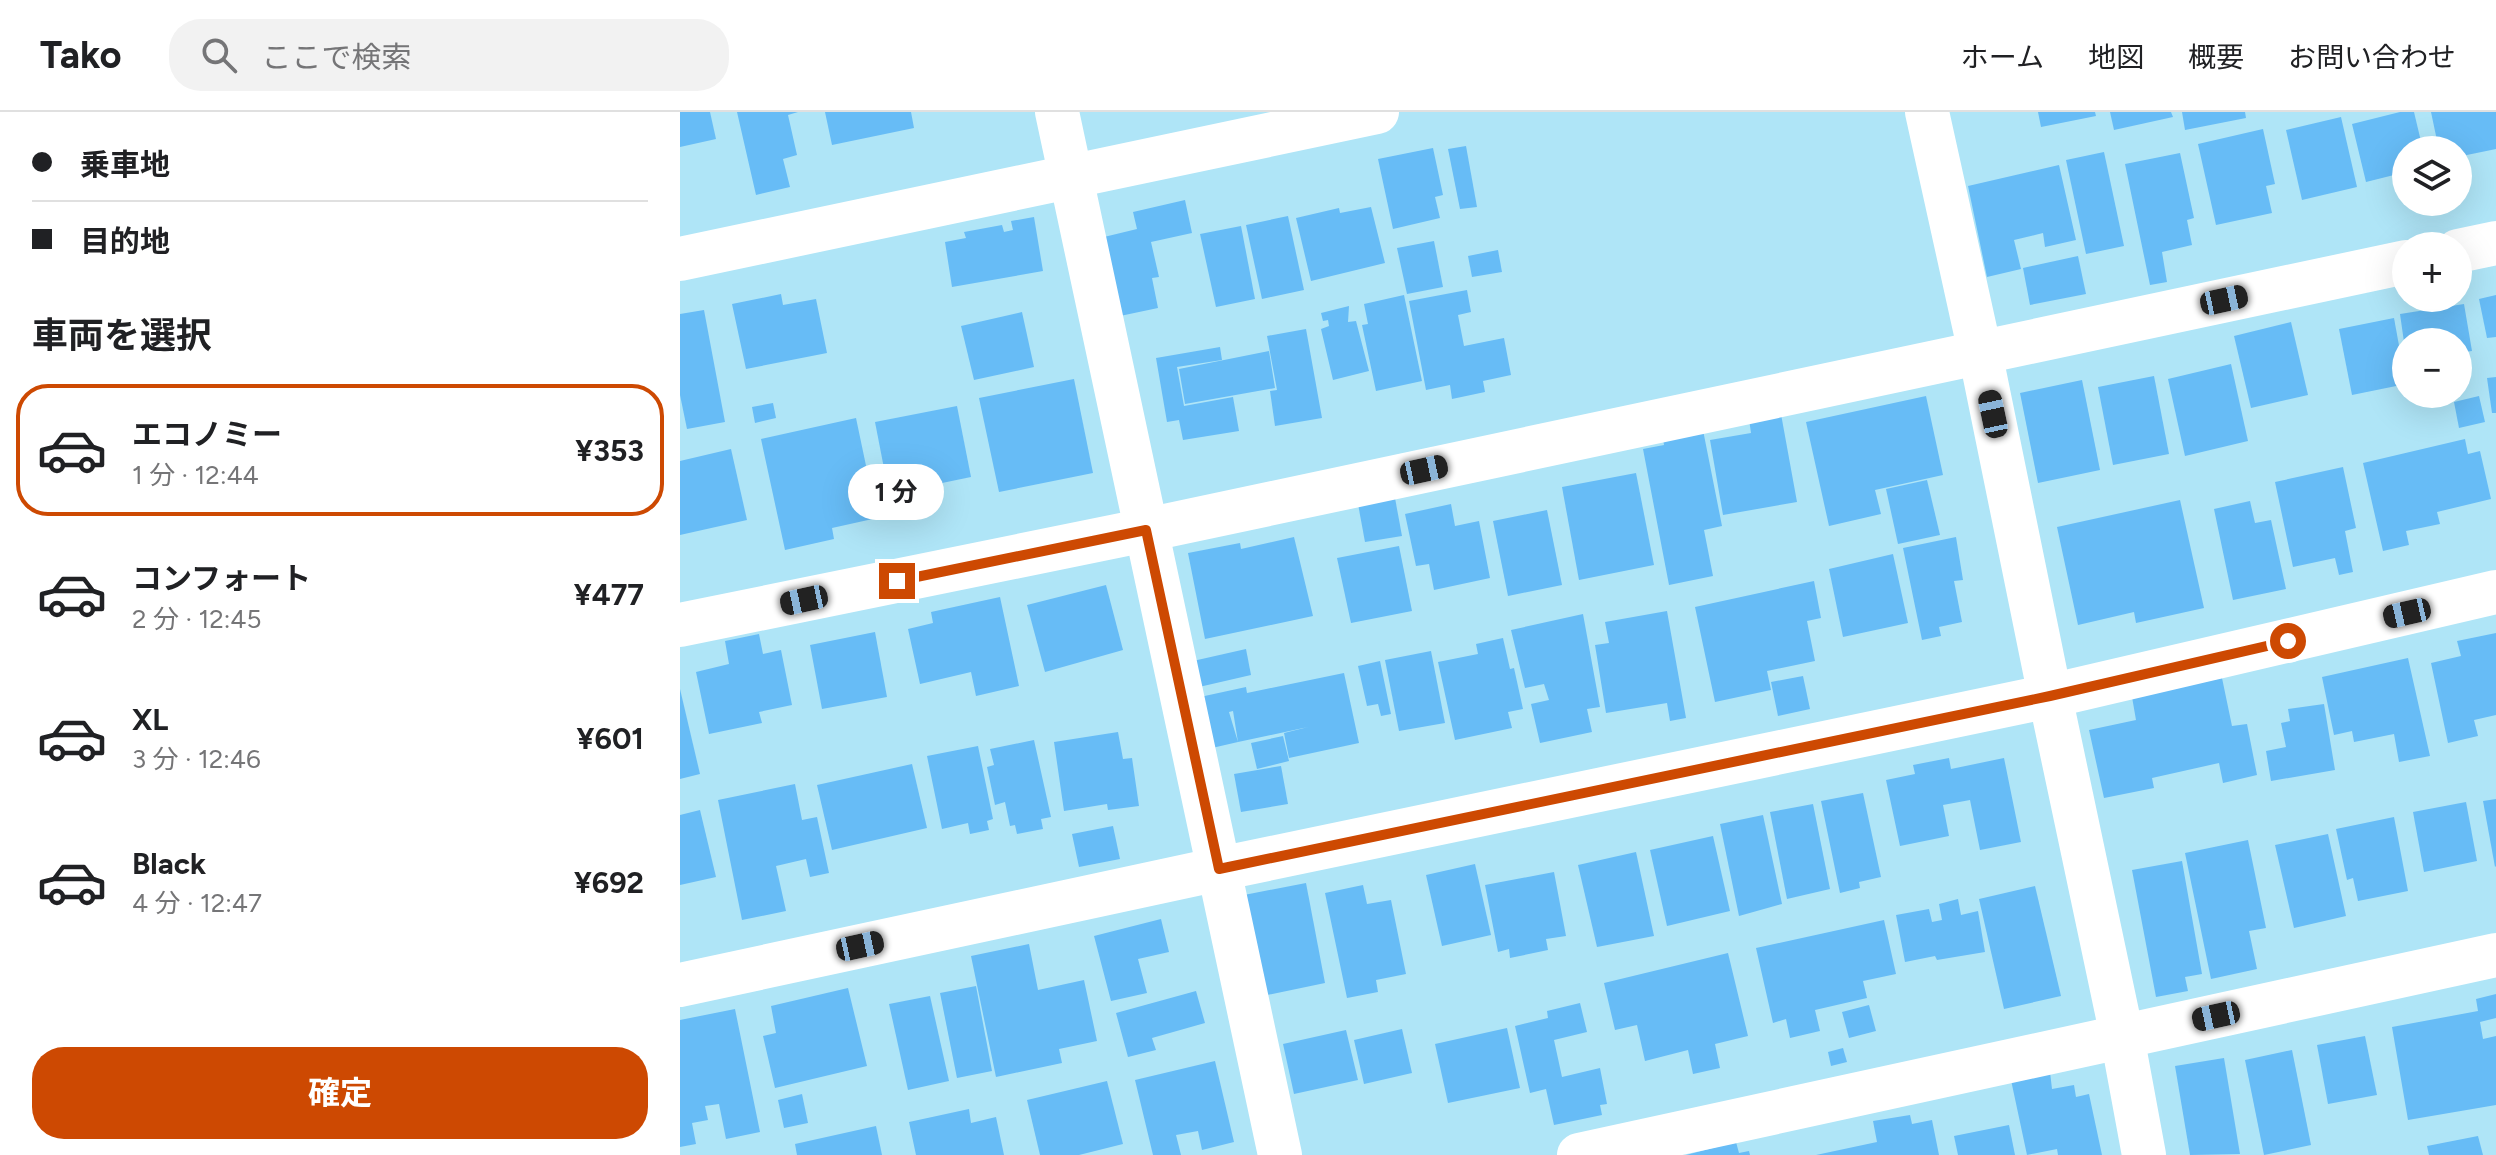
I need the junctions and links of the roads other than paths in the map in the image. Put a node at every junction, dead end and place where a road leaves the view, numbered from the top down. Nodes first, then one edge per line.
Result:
1 (1057, 112) edge
2 (1377, 112) edge
3 (1927, 112) edge
4 (1071, 178) junction
5 (2496, 243) edge
6 (2472, 248) edge
7 (680, 259) edge
8 (2392, 265) edge
9 (1980, 352) junction
10 (1146, 530) junction
11 (2496, 592) edge
12 (680, 625) edge
13 (2050, 696) junction
14 (1219, 869) junction
15 (2496, 955) edge
16 (680, 985) edge
17 (2122, 1036) junction
18 (1280, 1155) edge
19 (1579, 1155) edge
20 (2144, 1155) edge

1 - 4 street
2 - 4 street
3 - 9 street
4 - 7 street
4 - 10 street
5 - 6 street
8 - 9 street
9 - 10 street
9 - 13 street
10 - 12 street
10 - 14 street
11 - 13 street
13 - 14 street
13 - 17 street
14 - 16 street
14 - 18 street
15 - 17 street
17 - 19 street
17 - 20 street

